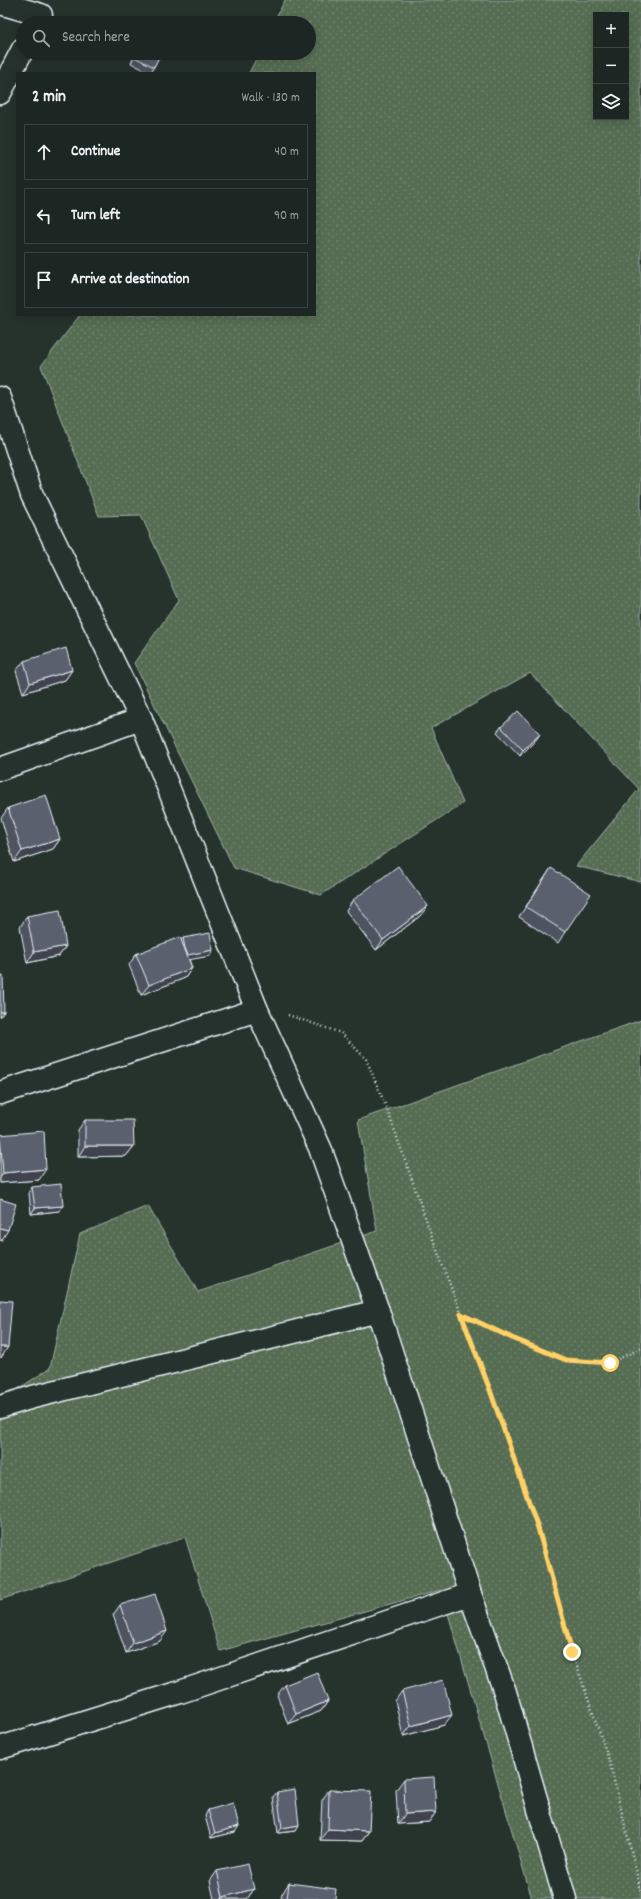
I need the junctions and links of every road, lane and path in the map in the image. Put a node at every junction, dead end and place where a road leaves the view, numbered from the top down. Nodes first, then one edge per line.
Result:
1 (0, 3) edge
2 (42, 13) edge
3 (17, 60) edge
4 (0, 93) edge
5 (0, 398) edge
6 (140, 719) junction
7 (0, 769) edge
8 (257, 1010) junction
9 (0, 1093) edge
10 (378, 1311) junction
11 (461, 1314) junction
12 (641, 1348) edge
13 (0, 1408) edge
14 (470, 1594) junction
15 (0, 1748) edge
16 (641, 1891) edge
17 (565, 1899) edge

1 - 2 street
3 - 4 street
5 - 6 street
6 - 7 street
6 - 8 street
8 - 9 street
8 - 10 street
8 - 11 path
10 - 13 street
10 - 14 street
11 - 12 path
11 - 16 path
14 - 15 street
14 - 17 street

